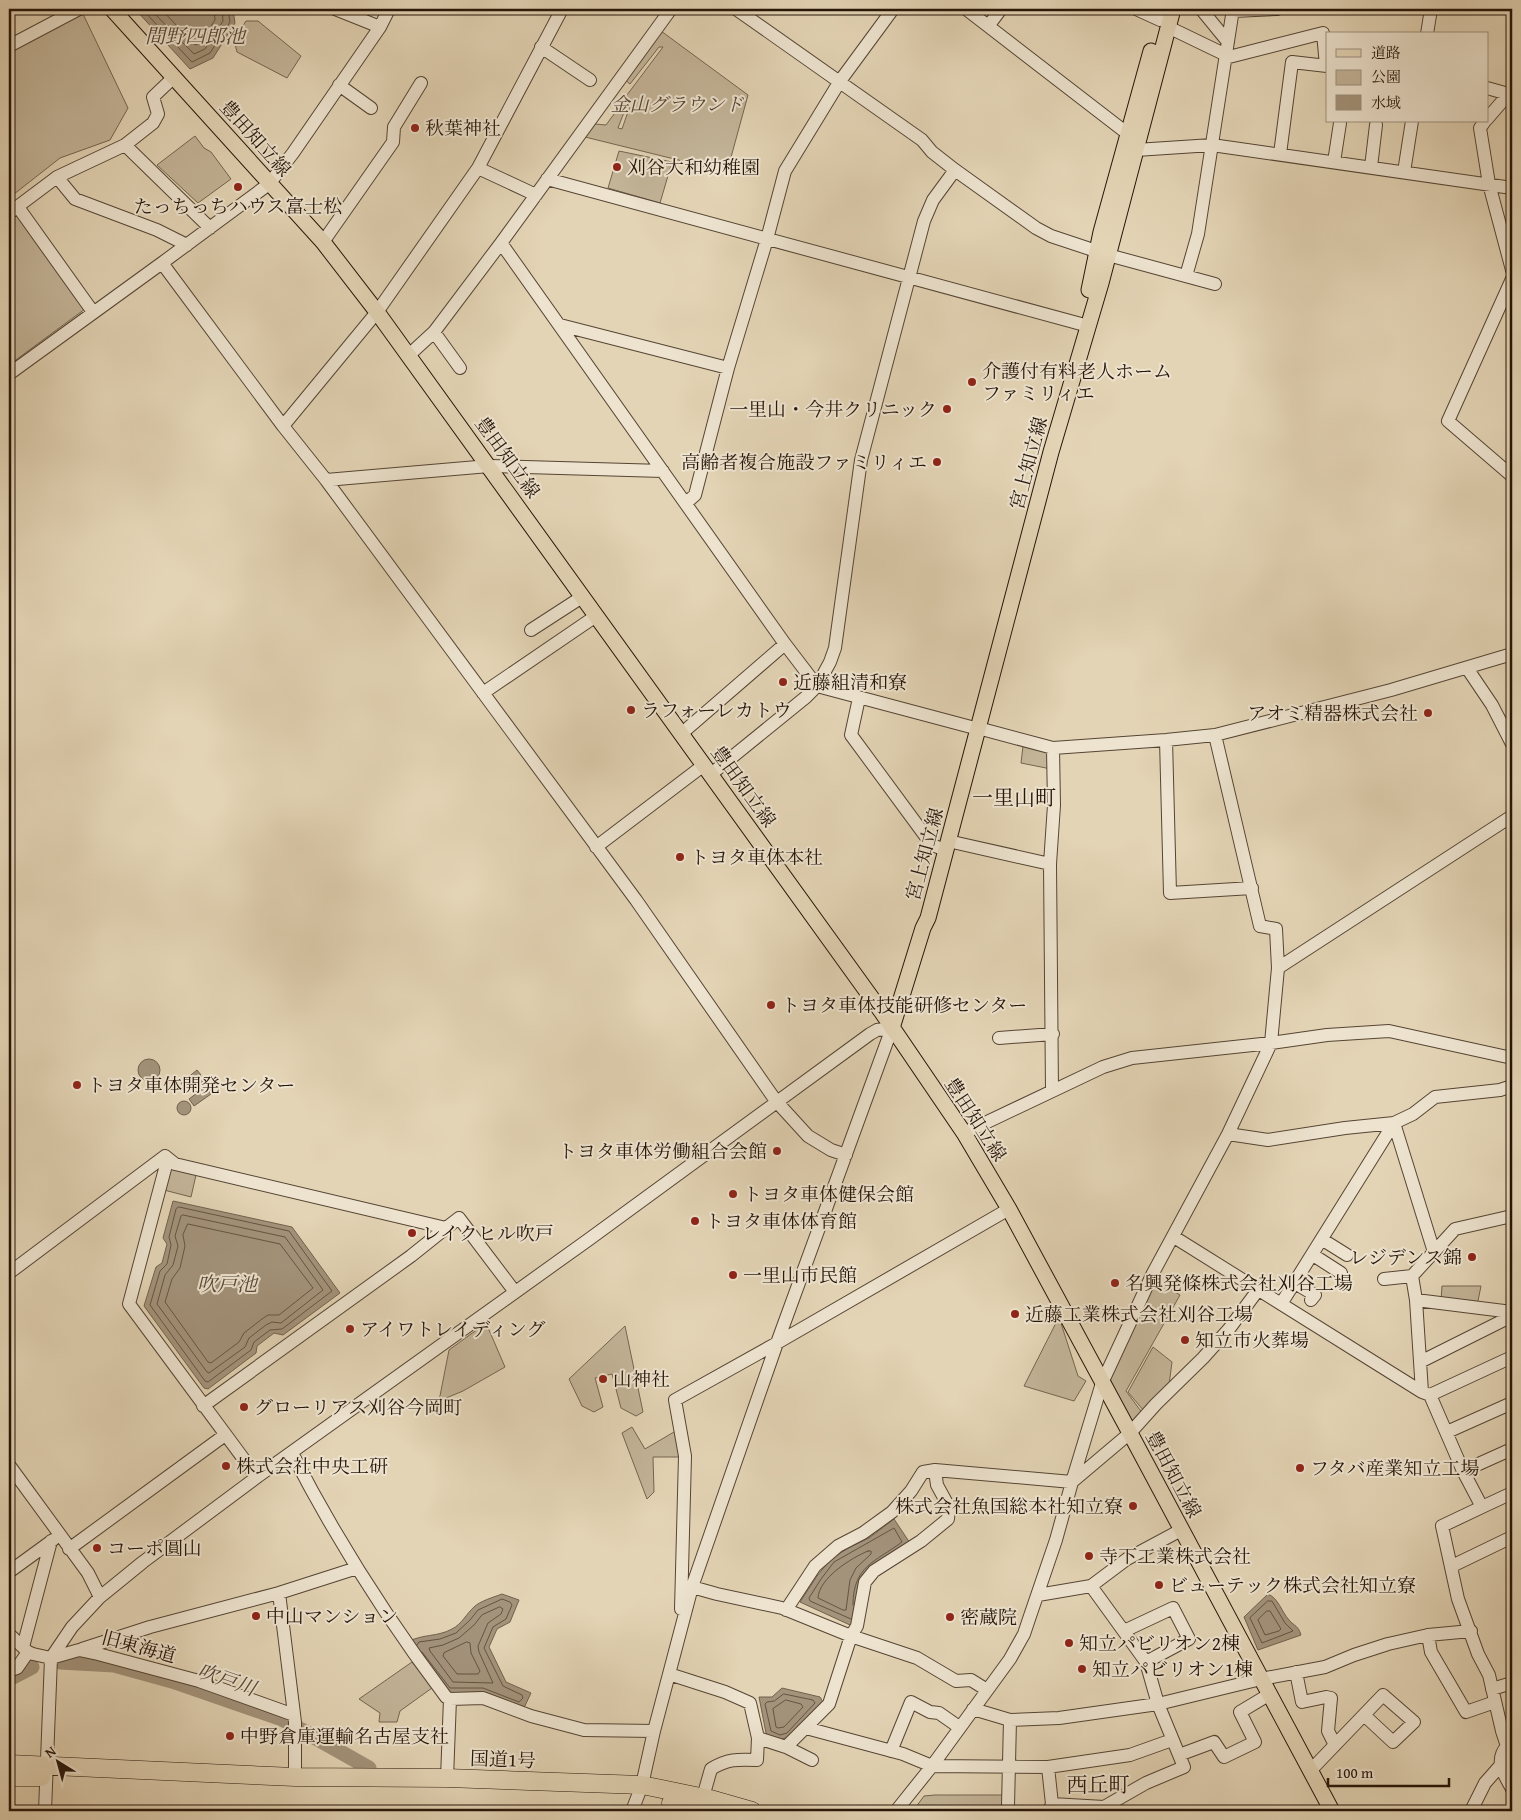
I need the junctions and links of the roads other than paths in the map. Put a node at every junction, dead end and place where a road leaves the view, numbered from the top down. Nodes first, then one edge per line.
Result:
1 (79, 9) edge
2 (112, 9) edge
3 (335, 9) edge
4 (389, 9) edge
5 (562, 9) edge
6 (671, 9) edge
7 (736, 9) edge
8 (893, 9) edge
9 (966, 9) edge
10 (1001, 9) edge
11 (1136, 9) edge
12 (1173, 9) edge
13 (1201, 9) edge
14 (1277, 9) edge
15 (1431, 9) edge
16 (1233, 10) edge
17 (1164, 19) edge
18 (989, 25) junction
19 (380, 27) junction
20 (1426, 32) edge
21 (9, 46) edge
22 (541, 47) junction
23 (1226, 52) junction
24 (1326, 66) edge
25 (174, 77) junction
26 (590, 80) dead end
27 (840, 81) junction
28 (421, 82) dead end
29 (339, 85) junction
30 (1488, 88) edge
31 (1511, 93) edge
32 (371, 108) dead end
33 (1488, 118) edge
34 (1412, 122) edge
35 (1484, 122) edge
36 (1340, 123) dead end
37 (1376, 125) dead end
38 (1128, 134) junction
39 (125, 145) junction
40 (1212, 145) junction
41 (1136, 150) junction
42 (1280, 154) junction
43 (1334, 162) junction
44 (1371, 167) junction
45 (478, 168) junction
46 (955, 170) junction
47 (1404, 172) junction
48 (57, 177) junction
49 (547, 179) junction
50 (269, 184) junction
51 (1489, 184) junction
52 (1512, 188) edge
53 (536, 195) junction
54 (13, 210) edge
55 (210, 228) junction
56 (1506, 228) edge
57 (767, 239) junction
58 (323, 242) junction
59 (501, 243) junction
60 (187, 245) junction
61 (1102, 253) junction
62 (162, 263) junction
63 (1512, 270) edge
64 (1186, 276) junction
65 (909, 278) junction
66 (1512, 279) edge
67 (1215, 284) dead end
68 (93, 312) junction
69 (377, 312) junction
70 (1081, 324) junction
71 (560, 325) junction
72 (434, 332) junction
73 (409, 355) junction
74 (460, 368) dead end
75 (728, 368) junction
76 (9, 374) edge
77 (283, 426) junction
78 (489, 466) junction
79 (1510, 468) edge
80 (663, 471) junction
81 (326, 480) junction
82 (686, 503) junction
83 (582, 597) junction
84 (596, 616) junction
85 (531, 630) dead end
86 (785, 644) junction
87 (1512, 654) edge
88 (1467, 668) junction
89 (817, 686) junction
90 (483, 693) junction
91 (859, 698) junction
92 (975, 728) junction
93 (681, 734) junction
94 (1215, 735) junction
95 (1166, 740) junction
96 (1512, 744) edge
97 (1052, 748) junction
98 (707, 770) junction
99 (1512, 816) edge
100 (944, 845) junction
101 (596, 846) junction
102 (1050, 864) junction
103 (1252, 888) junction
104 (1278, 968) junction
105 (892, 1028) junction
106 (1053, 1034) junction
107 (999, 1038) dead end
108 (1271, 1043) junction
109 (1512, 1058) edge
110 (1512, 1086) edge
111 (1052, 1091) junction
112 (776, 1101) junction
113 (1394, 1124) junction
114 (964, 1133) junction
115 (1228, 1134) junction
116 (846, 1155) junction
117 (165, 1156) junction
118 (1009, 1209) junction
119 (1512, 1216) edge
120 (446, 1228) junction
121 (1174, 1237) junction
122 (1323, 1240) junction
123 (1434, 1252) junction
124 (1347, 1255) dead end
125 (1313, 1256) junction
126 (1341, 1273) dead end
127 (9, 1274) edge
128 (1412, 1276) junction
129 (1384, 1280) dead end
130 (1295, 1283) junction
131 (1258, 1290) junction
132 (515, 1292) junction
133 (1311, 1300) dead end
134 (1416, 1300) junction
135 (1281, 1304) junction
136 (1512, 1312) edge
137 (1512, 1316) edge
138 (777, 1343) junction
139 (1512, 1357) edge
140 (1420, 1362) junction
141 (1102, 1383) junction
142 (1426, 1394) junction
143 (1512, 1403) edge
144 (204, 1406) junction
145 (1447, 1432) junction
146 (1130, 1433) junction
147 (225, 1435) junction
148 (292, 1453) junction
149 (1511, 1453) edge
150 (9, 1465) edge
151 (935, 1470) junction
152 (1463, 1471) junction
153 (257, 1477) junction
154 (1072, 1482) junction
155 (1512, 1493) edge
156 (1482, 1507) junction
157 (1181, 1530) junction
158 (1512, 1537) edge
159 (55, 1538) junction
160 (69, 1549) junction
161 (683, 1550) junction
162 (702, 1558) junction
163 (1452, 1566) junction
164 (357, 1568) junction
165 (9, 1572) edge
166 (1091, 1586) junction
167 (692, 1587) junction
168 (279, 1593) junction
169 (1038, 1595) junction
170 (100, 1597) junction
171 (786, 1610) junction
172 (682, 1622) junction
173 (1124, 1631) junction
174 (1471, 1631) junction
175 (9, 1634) edge
176 (1428, 1635) junction
177 (851, 1636) junction
178 (25, 1649) junction
179 (78, 1650) junction
180 (51, 1658) junction
181 (1146, 1662) junction
182 (9, 1671) edge
183 (1296, 1672) junction
184 (669, 1674) junction
185 (1262, 1679) junction
186 (1512, 1683) edge
187 (987, 1690) junction
188 (1270, 1694) junction
189 (1494, 1695) junction
190 (450, 1699) junction
191 (1158, 1704) junction
192 (973, 1709) junction
193 (1364, 1715) dead end
194 (1010, 1720) junction
195 (295, 1723) junction
196 (959, 1727) junction
197 (806, 1728) junction
198 (654, 1731) junction
199 (758, 1738) junction
200 (1172, 1740) junction
201 (1510, 1743) edge
202 (1335, 1745) junction
203 (786, 1747) junction
204 (891, 1751) junction
205 (1179, 1755) junction
206 (812, 1760) dead end
207 (9, 1764) edge
208 (932, 1766) junction
209 (1500, 1766) junction
210 (1008, 1767) junction
211 (1048, 1767) junction
212 (1310, 1771) junction
213 (47, 1772) junction
214 (9, 1777) edge
215 (295, 1777) junction
216 (447, 1778) junction
217 (1512, 1789) edge
218 (637, 1798) edge
219 (705, 1804) edge
220 (1051, 1807) edge
221 (1114, 1807) edge
222 (45, 1811) edge
223 (752, 1811) edge
224 (896, 1811) edge
225 (1011, 1811) edge
226 (1332, 1811) edge
227 (1471, 1811) edge

1 - 21 street
2 - 25 main road, 豊田知立線
3 - 19 street
4 - 19 street
5 - 22 street
6 - 49 street
7 - 27 street
8 - 27 street
9 - 18 street
10 - 18 street
11 - 17 street
12 - 17 main road, 宮上知立線
13 - 23 street
14 - 16 street
15 - 20 street
16 - 23 street
17 - 23 street
17 - 38 main road, 宮上知立線
17 - 41 main road, 宮上知立線
18 - 38 street
19 - 29 street
22 - 26 street
22 - 45 street
23 - 24 street
23 - 40 street
24 - 42 street
25 - 39 street
25 - 50 main road, 豊田知立線
27 - 46 street
27 - 57 street
28 - 58 street
29 - 32 street
29 - 50 street
30 - 31 street
31 - 33 street
34 - 47 street
35 - 51 street
36 - 43 street
37 - 44 street
38 - 61 main road, 宮上知立線
39 - 48 street
39 - 55 street
40 - 41 street
40 - 42 street
40 - 64 street
41 - 61 main road, 宮上知立線
42 - 43 street
43 - 44 street
44 - 47 street
45 - 53 street
45 - 69 street
46 - 61 street
46 - 65 street
47 - 51 street
48 - 54 street
48 - 60 street
49 - 53 street
49 - 57 street
50 - 55 street
50 - 58 main road, 豊田知立線
51 - 52 street
51 - 56 street
53 - 59 street
54 - 68 street
55 - 60 street
56 - 63 street
57 - 65 street
57 - 75 street
58 - 69 main road, 豊田知立線
59 - 71 street
59 - 72 street
60 - 62 street
61 - 64 street
61 - 70 main road, 宮上知立線
61 - 92 main road, 宮上知立線
62 - 68 street
62 - 77 street
64 - 67 street
65 - 70 street
65 - 89 street
66 - 79 street
68 - 76 street
69 - 73 main road, 豊田知立線
69 - 77 street
70 - 92 main road, 宮上知立線
71 - 75 street
71 - 80 street
72 - 73 street
72 - 74 street
73 - 78 main road, 豊田知立線
75 - 82 street
77 - 81 street
78 - 80 street
78 - 81 street
78 - 83 main road, 豊田知立線
80 - 82 street
81 - 90 street
82 - 86 street
83 - 84 main road, 豊田知立線
83 - 85 street
84 - 90 street
84 - 93 main road, 豊田知立線
86 - 89 street
86 - 93 street
87 - 88 street
88 - 94 street
88 - 96 street
89 - 91 street
89 - 98 street
90 - 101 street
91 - 92 street
91 - 100 street
92 - 97 street
92 - 100 main road, 宮上知立線
93 - 98 main road, 豊田知立線
94 - 95 street
94 - 103 street
95 - 97 street
95 - 103 street
97 - 102 street
98 - 101 street
98 - 105 main road, 豊田知立線
99 - 104 street
100 - 102 street
100 - 105 main road, 宮上知立線
101 - 112 street
102 - 106 street
103 - 104 street
104 - 108 street
105 - 112 street
105 - 114 main road, 豊田知立線
105 - 116 street
106 - 107 street
106 - 111 street
108 - 109 street
108 - 111 street
108 - 115 street
110 - 113 street
111 - 114 street
112 - 116 street
112 - 132 street
113 - 115 street
113 - 122 street
113 - 123 street
114 - 118 main road, 豊田知立線
115 - 121 street
116 - 138 street
117 - 120 street
117 - 127 street
117 - 144 street
118 - 138 street
118 - 141 main road, 豊田知立線
119 - 123 street
120 - 132 street
120 - 144 street
121 - 131 street
121 - 141 street
122 - 124 street
122 - 125 street
123 - 128 street
125 - 126 street
125 - 130 street
128 - 129 street
128 - 134 street
130 - 133 street
130 - 135 street
131 - 135 street
131 - 146 street
132 - 148 street
134 - 136 street
134 - 140 street
135 - 142 street
137 - 140 street
138 - 161 street
138 - 162 street
139 - 142 street
140 - 142 street
141 - 146 main road, 豊田知立線
141 - 154 street
142 - 145 street
143 - 145 street
144 - 147 street
145 - 152 street
146 - 154 street
146 - 157 main road, 豊田知立線
147 - 153 street
147 - 160 street
148 - 153 street
148 - 164 street
149 - 152 street
150 - 159 street
151 - 154 street
151 - 171 street
151 - 177 street
152 - 156 street
153 - 170 street
154 - 169 street
155 - 156 street
156 - 163 street
157 - 166 street
157 - 185 main road, 豊田知立線
158 - 163 street
159 - 160 street
159 - 165 street
159 - 178 street
160 - 170 street
161 - 162 street
161 - 172 street
162 - 167 street
163 - 174 street
164 - 168 street
164 - 190 street
166 - 169 street
166 - 173 street
167 - 171 street
167 - 172 street
168 - 179 street
168 - 195 street
169 - 187 street
170 - 180 street
171 - 177 street
172 - 184 street
173 - 181 street
173 - 181 street
174 - 176 street
174 - 189 street
175 - 178 street
176 - 183 street
176 - 189 street
177 - 187 street
177 - 197 street
178 - 180 street
178 - 182 street
179 - 180 street, 旧東海道
179 - 195 street, 旧東海道
180 - 213 street
181 - 191 street
183 - 185 street
183 - 202 street
184 - 198 street
184 - 199 street
185 - 188 main road, 豊田知立線
185 - 191 street
186 - 189 street
187 - 192 street
188 - 205 street
188 - 212 main road, 豊田知立線
189 - 201 street
190 - 198 street
190 - 216 street
191 - 194 street
191 - 200 street
192 - 194 street
192 - 196 street
193 - 202 street
194 - 210 street
195 - 215 street
196 - 204 street
196 - 208 street
197 - 203 street
197 - 204 street
198 - 218 street
199 - 203 street
199 - 219 street
200 - 205 street
200 - 211 street
201 - 209 street
202 - 212 street
203 - 206 street
204 - 208 street
205 - 221 street
207 - 213 highway, 国道1号
208 - 210 street
208 - 224 street
209 - 217 street
209 - 227 street
210 - 211 street
210 - 225 street
211 - 220 street
212 - 226 main road, 豊田知立線
213 - 214 highway, 国道1号
213 - 215 highway, 国道1号
213 - 218 highway, 国道1号
213 - 222 street
215 - 216 highway, 国道1号
216 - 218 highway, 国道1号
218 - 219 highway, 国道1号
219 - 223 highway, 国道1号
220 - 221 street

